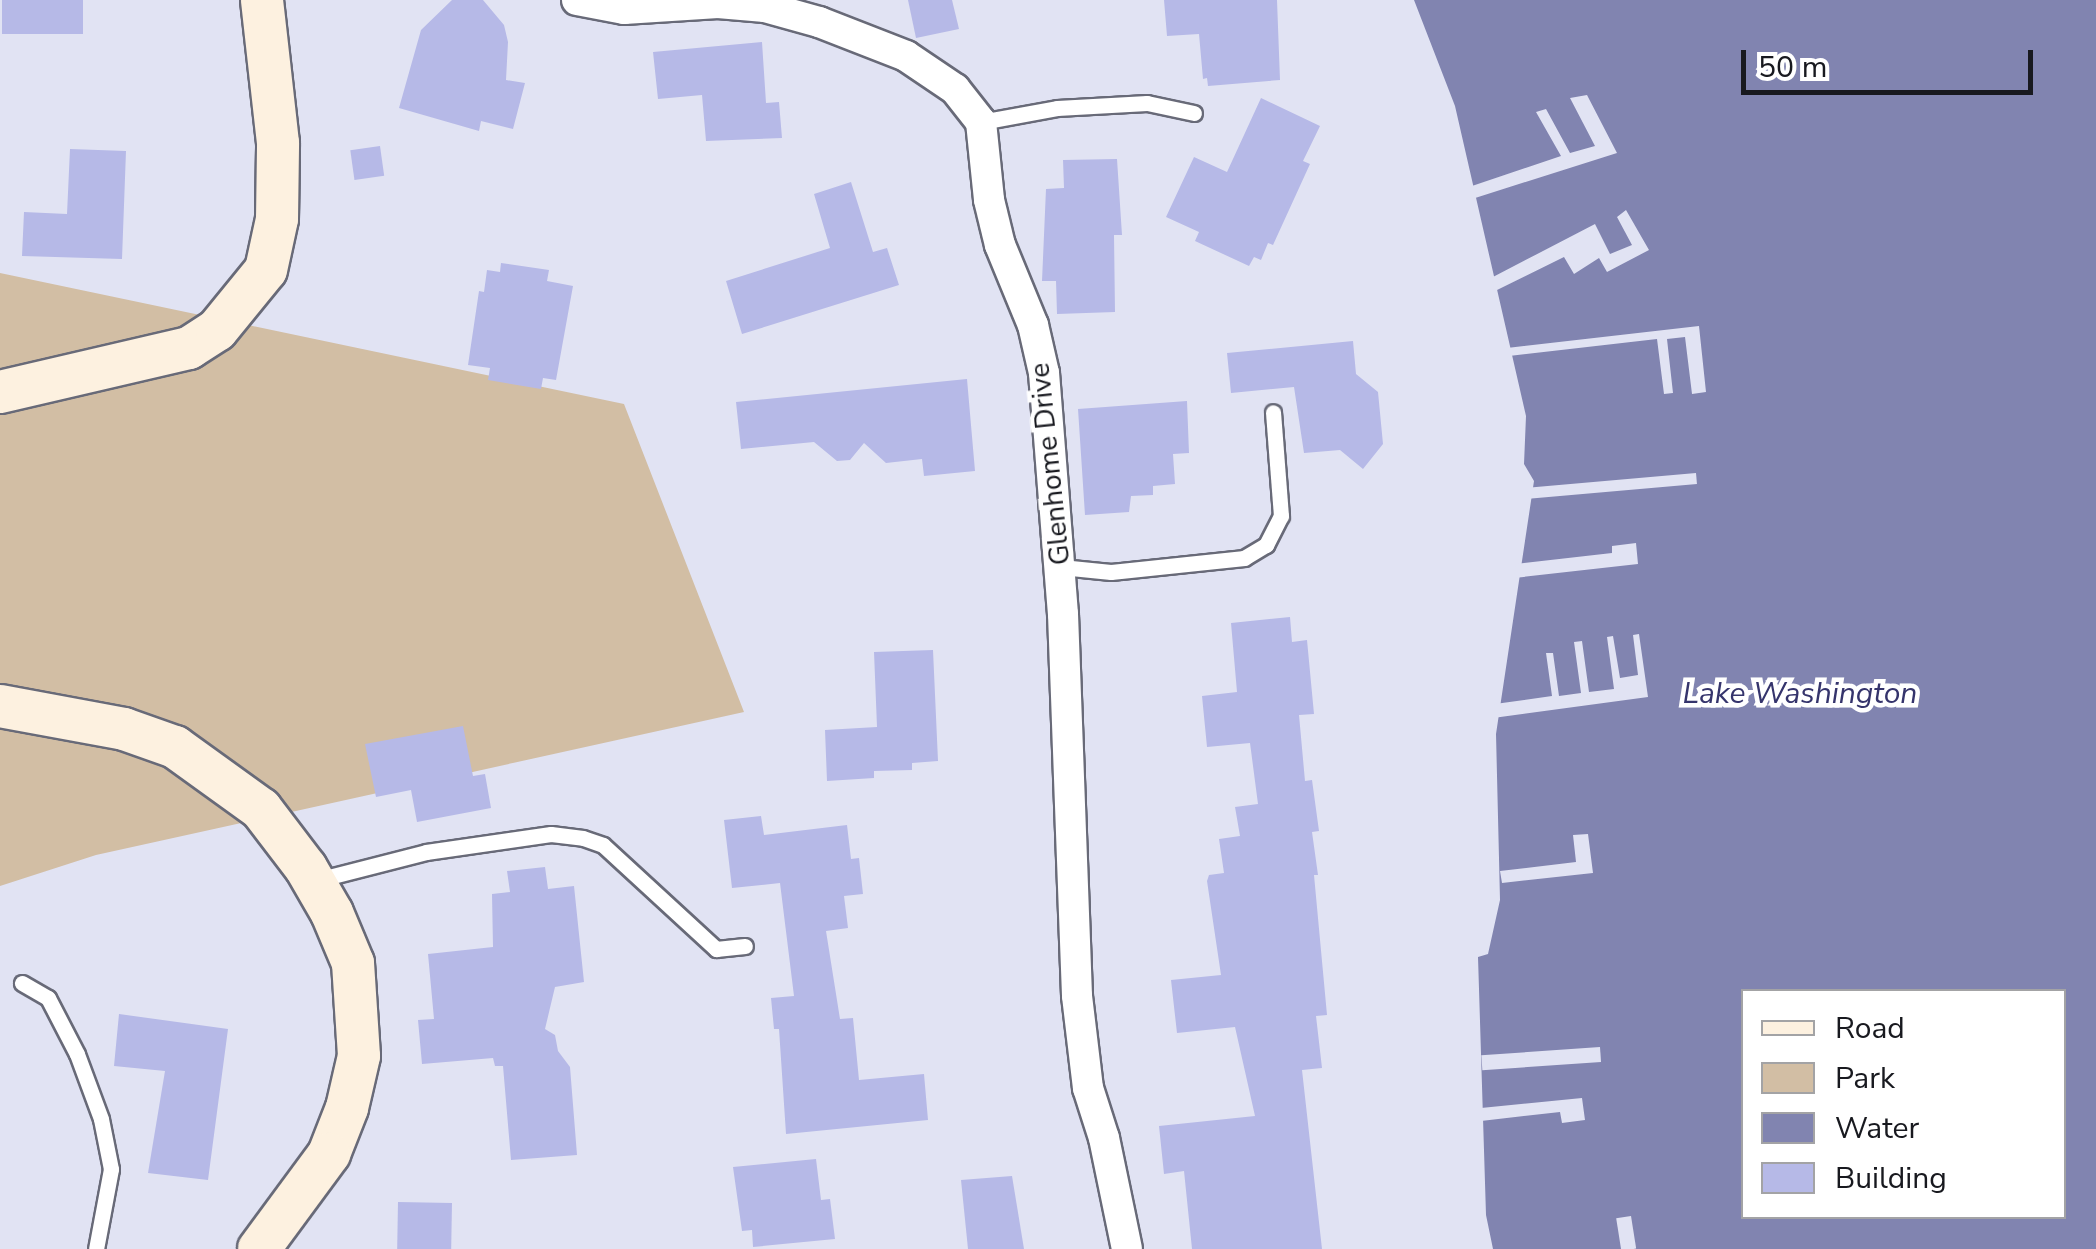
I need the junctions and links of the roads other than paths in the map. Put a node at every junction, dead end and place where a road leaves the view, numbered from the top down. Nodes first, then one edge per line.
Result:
1 (262, 0) edge
2 (577, 0) edge
3 (1194, 113) dead end
4 (981, 122) junction
5 (0, 392) edge
6 (1274, 412) dead end
7 (1060, 567) junction
8 (0, 706) edge
9 (313, 881) junction
10 (745, 946) dead end
11 (22, 982) dead end
12 (96, 1249) edge
13 (260, 1249) edge
14 (1126, 1249) edge

1 - 5 street
2 - 4 street
3 - 4 lane
4 - 7 street, Glenhome Drive
6 - 7 lane
7 - 14 street, Glenhome Drive
8 - 9 street
9 - 10 lane
9 - 13 street
11 - 12 lane

